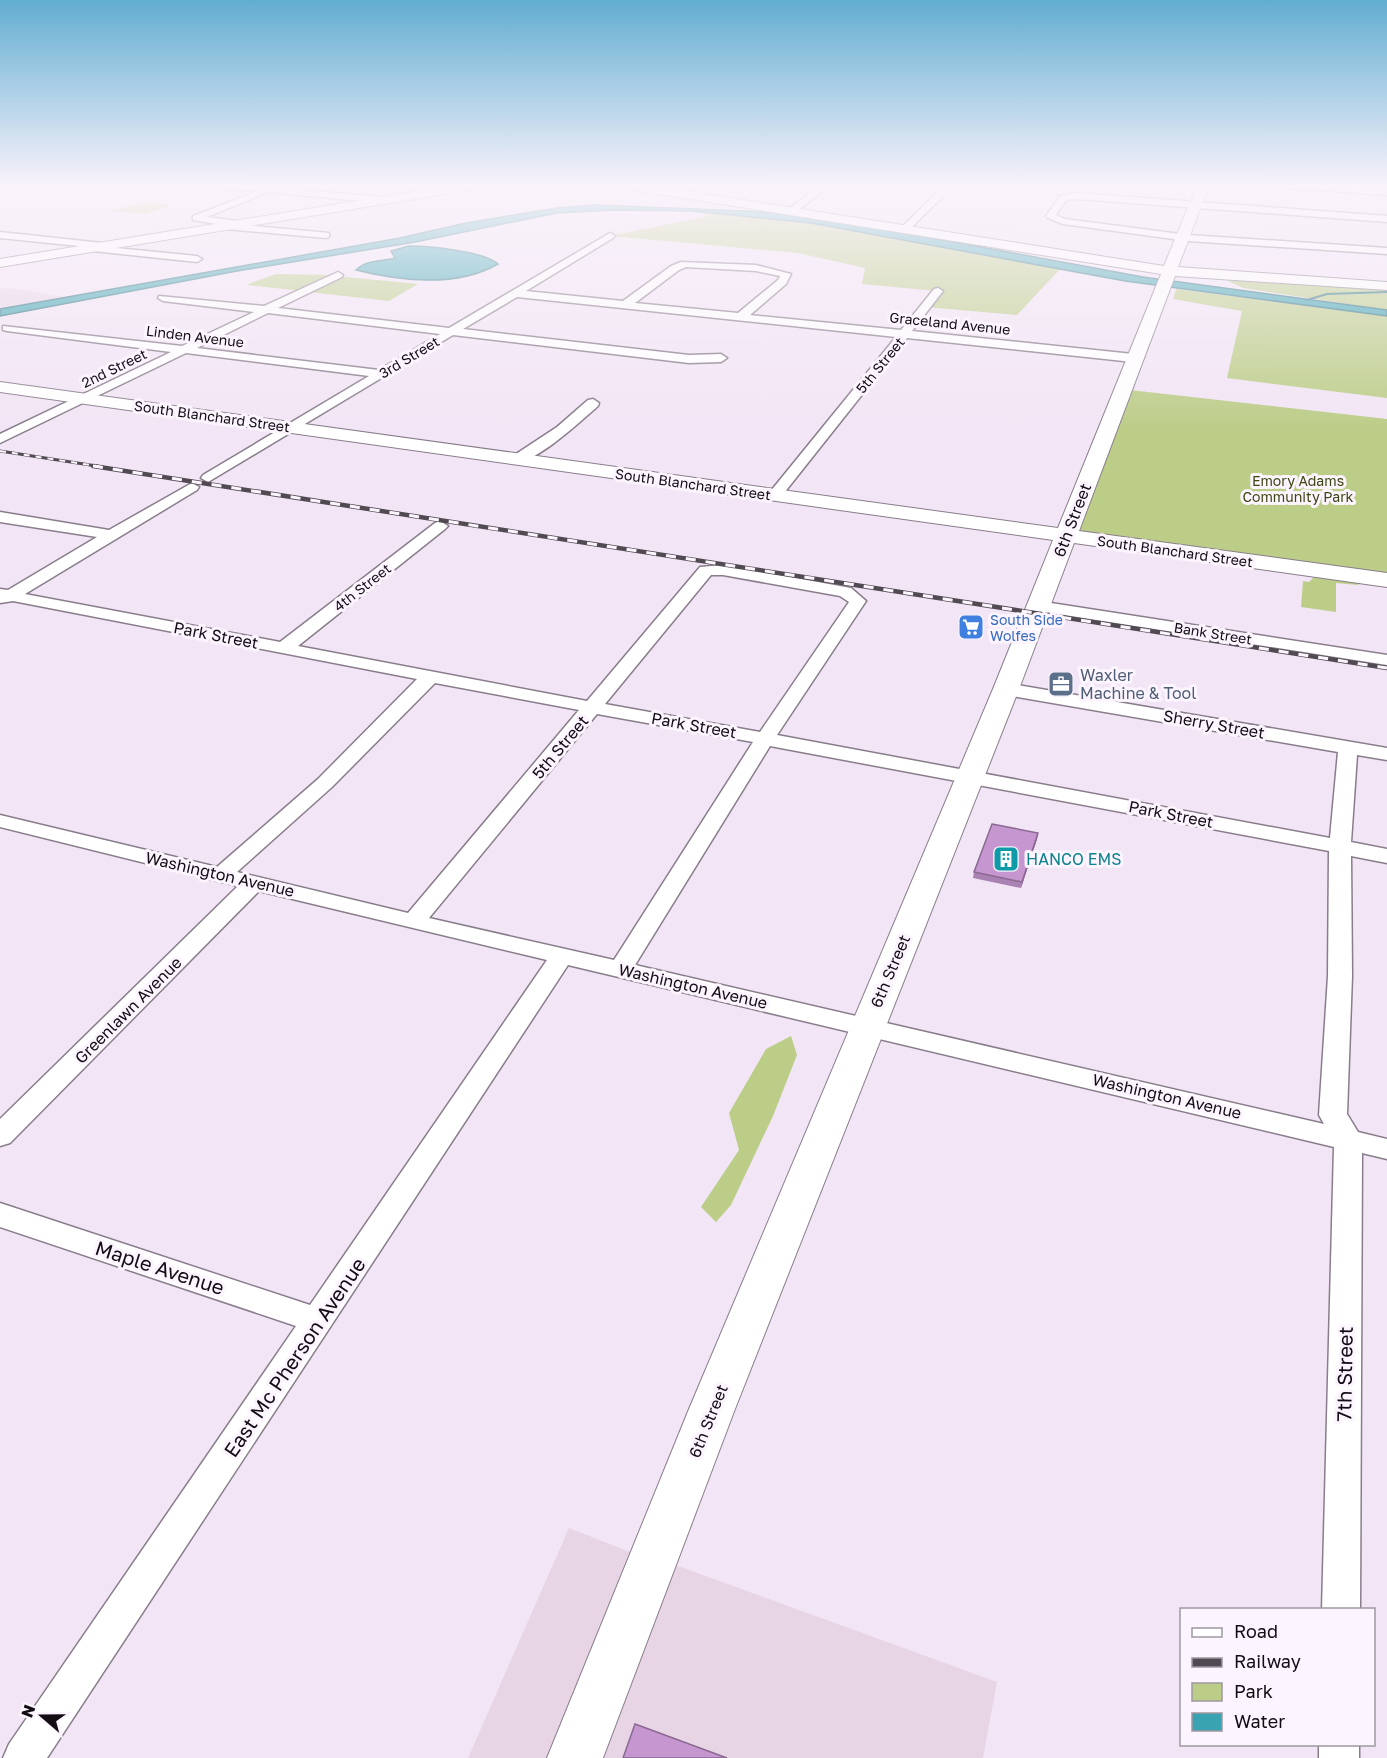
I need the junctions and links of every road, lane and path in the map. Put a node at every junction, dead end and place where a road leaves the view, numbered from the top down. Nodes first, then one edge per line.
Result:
1 (561, 265) edge
2 (688, 265) edge
3 (706, 265) edge
4 (1089, 265) edge
5 (1171, 265) edge
6 (338, 275) dead end
7 (1165, 280) junction
8 (1387, 286) edge
9 (938, 291) dead end
10 (513, 293) junction
11 (163, 298) dead end
12 (626, 304) junction
13 (267, 310) junction
14 (742, 316) junction
15 (7, 328) dead end
16 (451, 331) junction
17 (905, 334) junction
18 (185, 350) junction
19 (721, 358) dead end
20 (1133, 358) junction
21 (381, 374) junction
22 (0, 387) edge
23 (84, 398) junction
24 (593, 403) dead end
25 (291, 428) junction
26 (0, 439) edge
27 (518, 459) junction
28 (208, 478) dead end
29 (192, 487) dead end
30 (776, 495) junction
31 (0, 517) edge
32 (1070, 524) junction
33 (440, 526) dead end
34 (111, 535) junction
35 (1387, 580) edge
36 (3, 597) edge
37 (1038, 606) junction
38 (284, 648) junction
39 (1387, 660) edge
40 (431, 676) junction
41 (1006, 689) junction
42 (594, 707) junction
43 (766, 737) junction
44 (1348, 748) junction
45 (1387, 754) edge
46 (971, 776) junction
47 (0, 822) edge
48 (1340, 847) junction
49 (1387, 856) edge
50 (222, 874) junction
51 (255, 882) junction
52 (413, 922) junction
53 (563, 955) junction
54 (620, 969) junction
55 (868, 1026) junction
56 (0, 1136) edge
57 (1348, 1139) junction
58 (1387, 1149) edge
59 (0, 1215) edge
60 (319, 1321) junction
61 (1341, 1608) edge
62 (23, 1758) edge
63 (575, 1758) edge

1 - 10 street, 3rd Street
2 - 12 street
3 - 14 street
4 - 7 street
5 - 7 street, 6th Street
6 - 13 street, 2nd Street
7 - 8 street
7 - 20 street, 6th Street
9 - 17 street, 5th Street
10 - 12 street, Graceland Avenue
10 - 16 street, 3rd Street
11 - 13 street
12 - 14 street, Graceland Avenue
13 - 16 street
13 - 18 street, 2nd Street
14 - 17 street, Graceland Avenue
15 - 18 street, Linden Avenue
16 - 19 street
16 - 21 street, 3rd Street
17 - 20 street, Graceland Avenue
17 - 30 street, 5th Street
18 - 21 street, Linden Avenue
18 - 23 street, 2nd Street
20 - 32 street, 6th Street
21 - 25 street, 3rd Street
22 - 23 street, South Blanchard Street
23 - 25 street, South Blanchard Street
23 - 26 street, 2nd Street
24 - 27 street
25 - 27 street, South Blanchard Street
25 - 28 street, 3rd Street
27 - 30 street, South Blanchard Street
29 - 34 street
30 - 32 street, South Blanchard Street
31 - 34 street
32 - 35 street, South Blanchard Street
32 - 37 street, 6th Street
33 - 38 street, 4th Street
34 - 36 street
36 - 38 street, Park Street
37 - 39 street, Bank Street
37 - 41 street, 6th Street
38 - 40 street, Park Street
40 - 42 street, Park Street
40 - 50 street
41 - 44 street, Sherry Street
41 - 46 street, 6th Street
42 - 43 street, Park Street
42 - 43 street, 5th Street
42 - 52 street, 5th Street
43 - 46 street, Park Street
43 - 54 street
44 - 45 street, Sherry Street
44 - 48 street
46 - 48 street, Park Street
46 - 55 street, 6th Street
47 - 50 street, Washington Avenue
48 - 49 street, Park Street
48 - 57 street
50 - 51 street, Washington Avenue
51 - 52 street, Washington Avenue
51 - 56 street, Greenlawn Avenue
52 - 53 street, Washington Avenue
53 - 54 street, Washington Avenue
53 - 60 street, East Mc Pherson Avenue
54 - 55 street, Washington Avenue
55 - 57 street, Washington Avenue
55 - 63 street, 6th Street
57 - 58 street, Washington Avenue
57 - 61 street, 7th Street
59 - 60 street, Maple Avenue
60 - 62 street, East Mc Pherson Avenue

